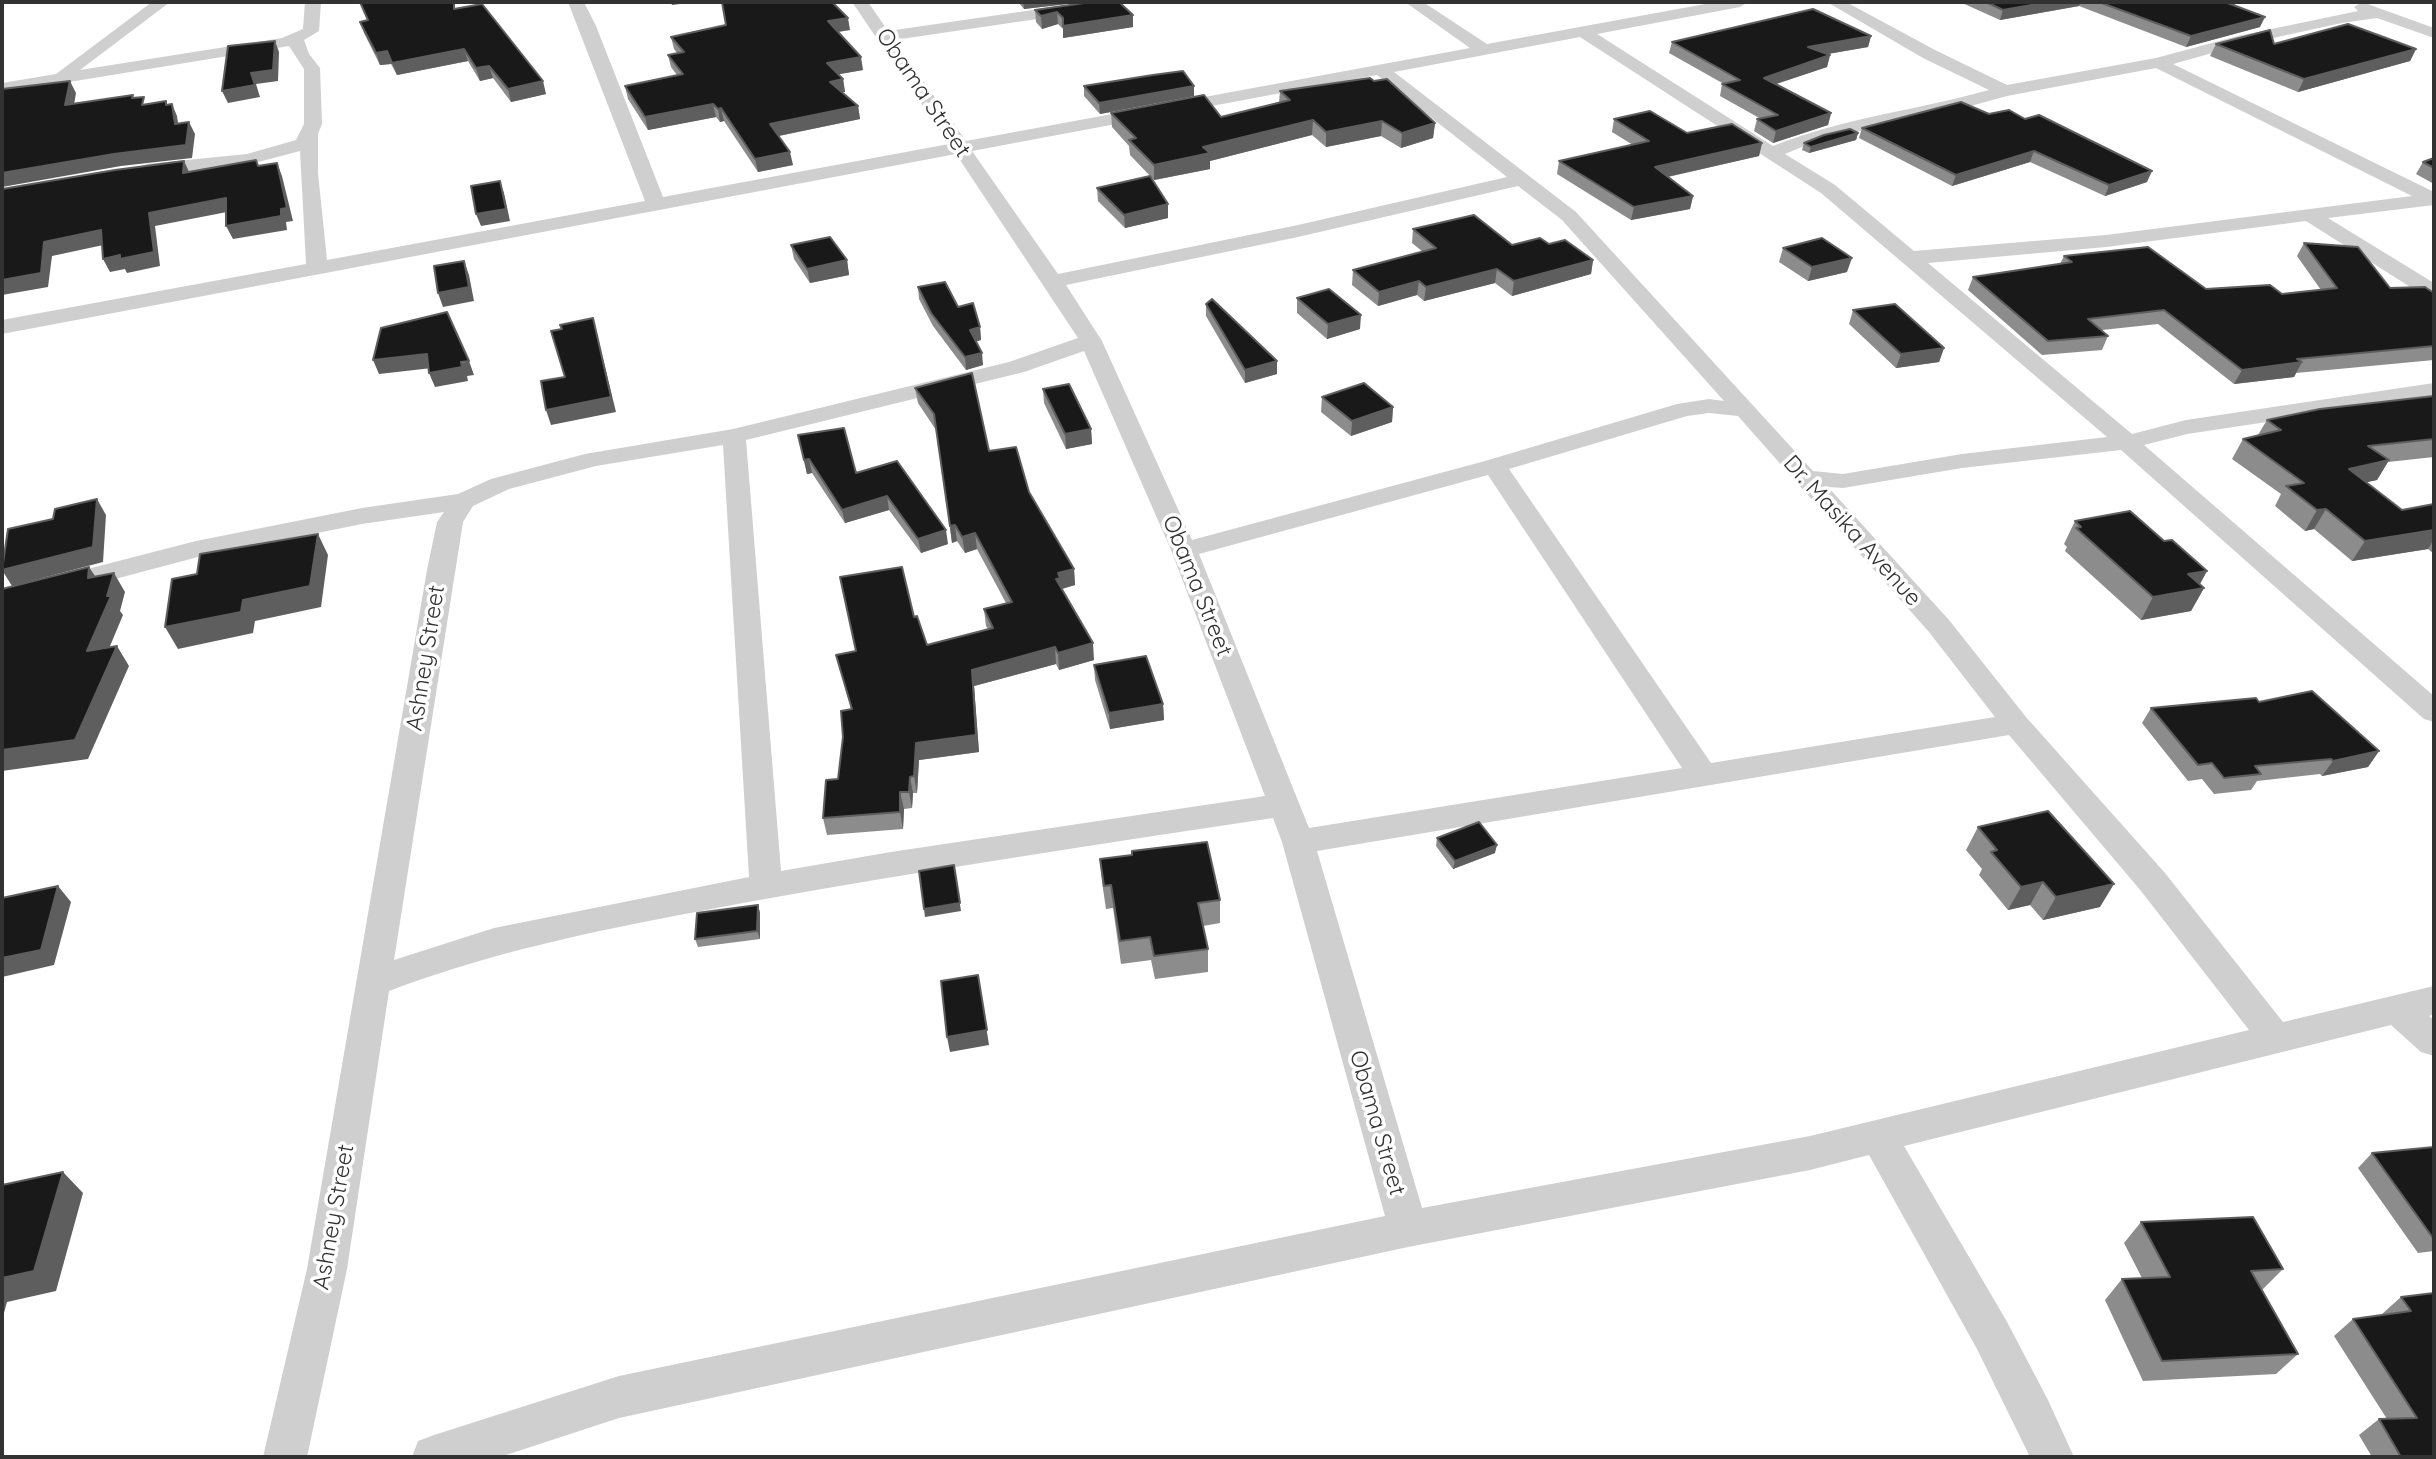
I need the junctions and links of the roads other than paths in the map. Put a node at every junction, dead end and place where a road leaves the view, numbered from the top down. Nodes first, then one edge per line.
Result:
1 (162, 2) edge
2 (313, 2) edge
3 (576, 2) edge
4 (860, 2) edge
5 (1119, 2) edge
6 (1413, 2) edge
7 (1740, 2) edge
8 (1835, 2) edge
9 (2346, 2) edge
10 (2379, 13) junction
11 (1583, 32) junction
12 (2434, 33) edge
13 (885, 36) junction
14 (295, 39) junction
15 (1483, 49) junction
16 (2158, 63) junction
17 (1381, 70) junction
18 (57, 79) junction
19 (2, 88) edge
20 (2005, 91) junction
21 (310, 136) junction
22 (962, 149) junction
23 (1773, 152) junction
24 (123, 173) edge
25 (1523, 179) junction
26 (2434, 199) edge
27 (657, 206) junction
28 (2309, 215) junction
29 (1908, 258) junction
30 (317, 268) junction
31 (1053, 281) junction
32 (2434, 292) edge
33 (12, 326) edge
34 (1091, 341) junction
35 (2, 345) edge
36 (2434, 390) edge
37 (1744, 410) junction
38 (734, 436) junction
39 (2127, 442) junction
40 (1494, 467) junction
41 (1803, 477) junction
42 (464, 501) junction
43 (1184, 550) junction
44 (2, 600) edge
45 (2434, 712) edge
46 (2016, 724) junction
47 (1704, 777) junction
48 (1282, 805) junction
49 (1298, 842) junction
50 (766, 886) junction
51 (372, 983) junction
52 (2434, 1000) edge
53 (2395, 1008) junction
54 (2276, 1039) junction
55 (2434, 1041) edge
56 (1878, 1136) junction
57 (1408, 1229) junction
58 (285, 1457) edge
59 (434, 1457) edge
60 (2052, 1457) edge

1 - 18 street
2 - 14 street
3 - 27 street
4 - 13 street, Obama Street
5 - 13 street
6 - 15 street
7 - 11 street
8 - 20 street
9 - 10 street
10 - 12 street
10 - 16 street
11 - 15 street
11 - 23 street
13 - 22 street, Obama Street
14 - 18 street
14 - 21 street
15 - 17 street
16 - 20 street
16 - 26 street
17 - 22 street
17 - 25 street, Dr. Masika Avenue
18 - 19 street
20 - 23 street
21 - 24 street
21 - 30 street
22 - 27 street
22 - 31 street, Obama Street
23 - 29 street
25 - 31 street
25 - 37 street, Dr. Masika Avenue
26 - 28 street
27 - 30 street
28 - 29 street
28 - 32 street
29 - 39 street
30 - 33 street
31 - 34 street, Obama Street
33 - 35 street
34 - 38 street
34 - 43 street, Obama Street
36 - 39 street
37 - 40 street
37 - 41 street, Dr. Masika Avenue
38 - 42 street
38 - 50 street
39 - 41 street
39 - 45 street
40 - 43 street
40 - 47 street
41 - 46 street, Dr. Masika Avenue
42 - 44 street
42 - 51 street, Ashney Street
43 - 48 street, Obama Street
46 - 47 street
46 - 54 street, Dr. Masika Avenue
47 - 49 street
48 - 49 street, Obama Street
48 - 50 street
49 - 57 street, Obama Street
50 - 51 street
51 - 58 street, Ashney Street
52 - 53 street
53 - 54 street
53 - 55 street
54 - 56 street
56 - 57 street
56 - 60 street
57 - 59 street

